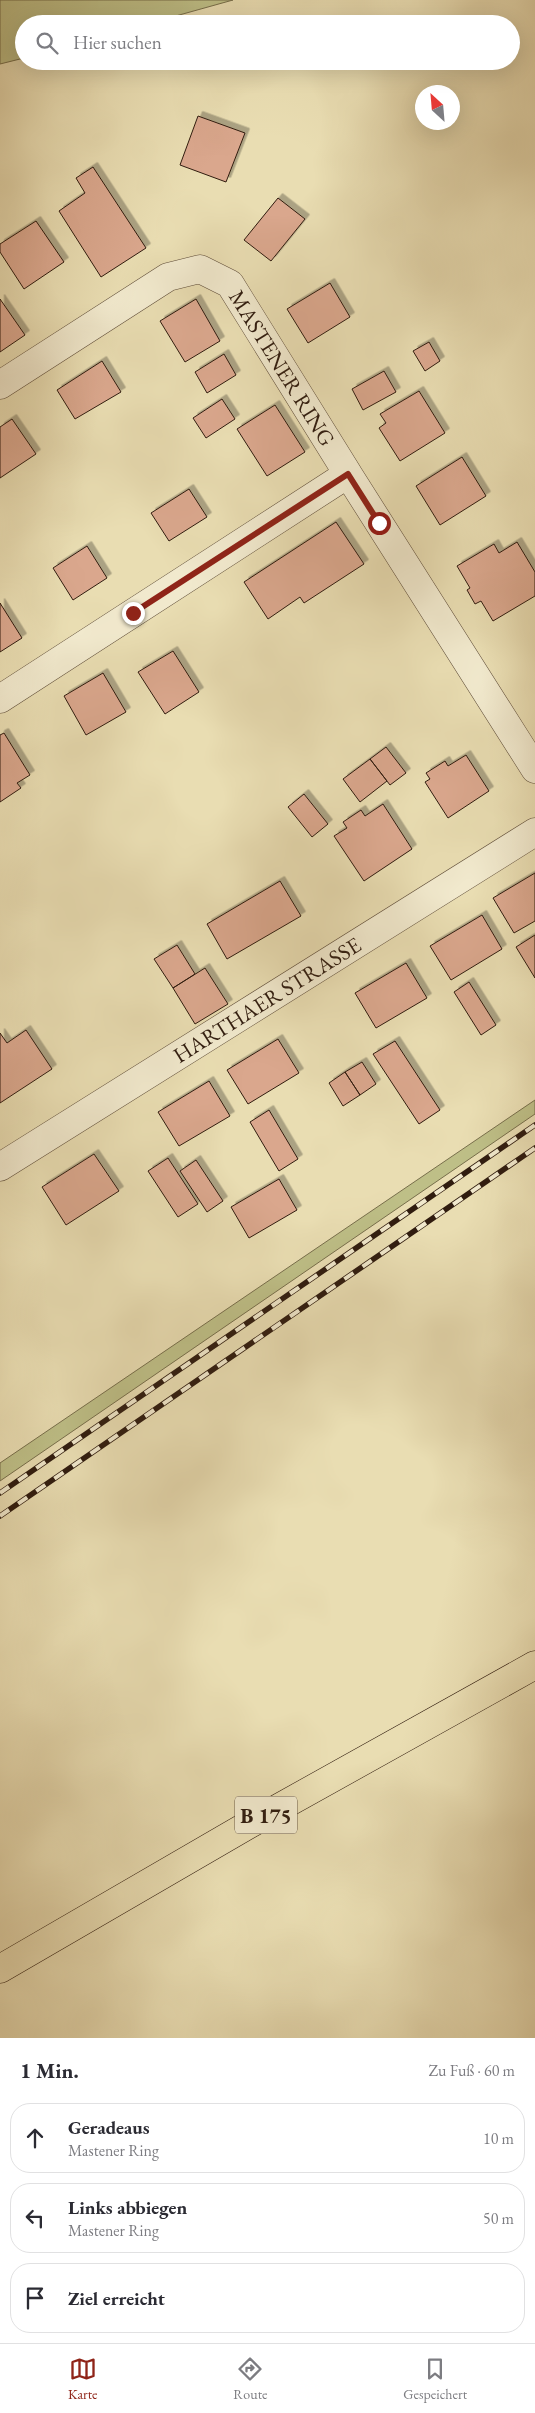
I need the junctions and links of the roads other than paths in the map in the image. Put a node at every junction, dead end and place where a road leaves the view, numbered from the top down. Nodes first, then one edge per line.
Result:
1 (0, 385) edge
2 (348, 474) junction
3 (0, 699) edge
4 (535, 769) edge
5 (535, 832) edge
6 (0, 1168) edge
7 (535, 1666) edge
8 (0, 1969) edge

1 - 2 street, MASTENER RING
2 - 3 street
2 - 4 street, MASTENER RING
5 - 6 street, HARTHAER STRASSE
7 - 8 main road, B 175

